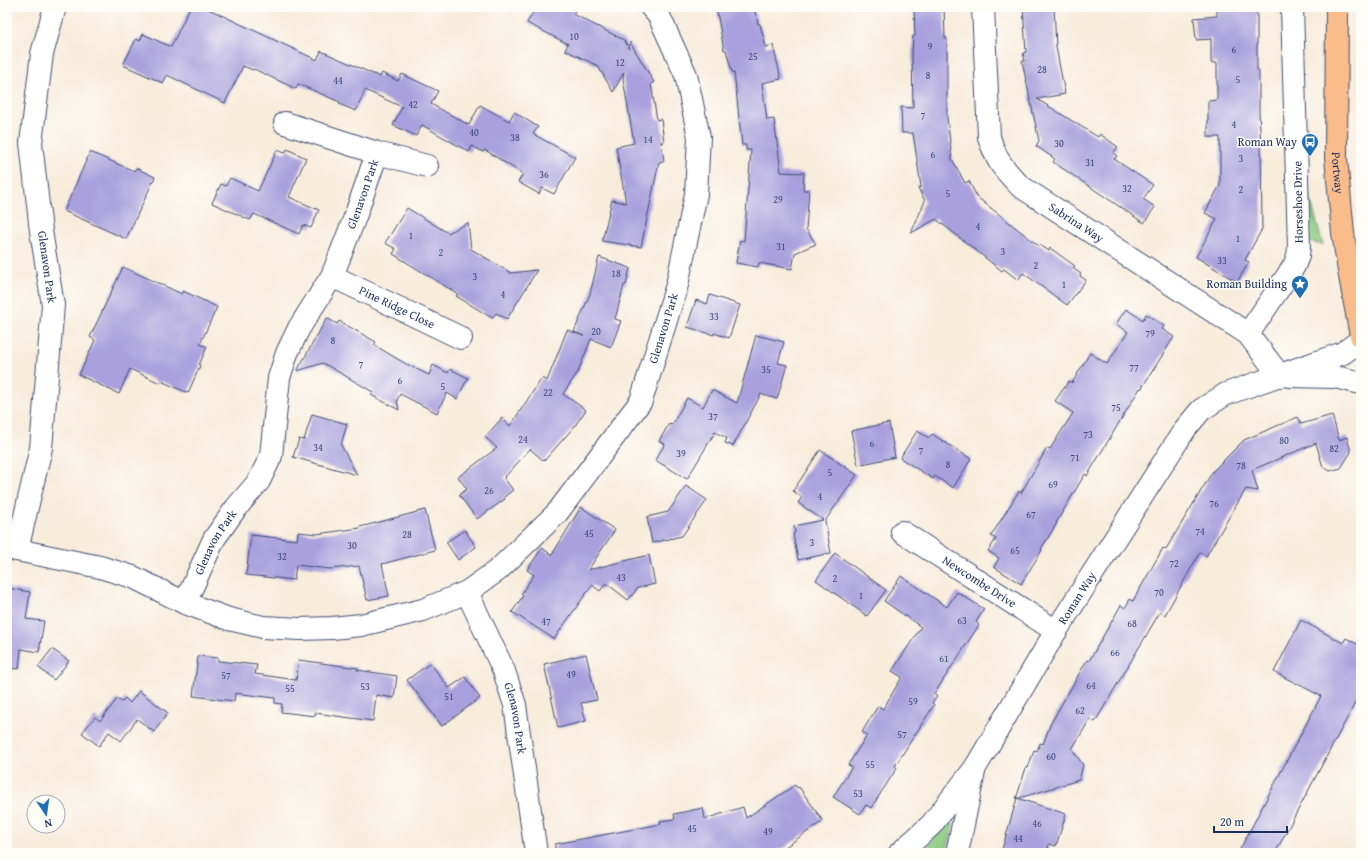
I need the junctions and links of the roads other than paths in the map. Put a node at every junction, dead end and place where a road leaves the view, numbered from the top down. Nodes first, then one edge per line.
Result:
1 (54, 7) edge
2 (983, 7) edge
3 (1292, 7) edge
4 (1337, 7) edge
5 (659, 10) edge
6 (285, 123) dead end
7 (377, 153) junction
8 (427, 166) dead end
9 (332, 276) junction
10 (1248, 334) junction
11 (1361, 336) edge
12 (461, 338) dead end
13 (1361, 340) edge
14 (1280, 376) junction
15 (1361, 383) edge
16 (902, 532) dead end
17 (12, 549) edge
18 (467, 592) junction
19 (185, 603) junction
20 (1056, 630) junction
21 (975, 768) junction
22 (536, 853) edge
23 (900, 853) edge
24 (957, 853) edge

1 - 17 street, Glenavon Park
2 - 10 street, Sabrina Way
3 - 10 street, Horseshoe Drive
4 - 11 highway, Portway
5 - 18 street, Glenavon Park
6 - 7 street, Glenavon Park
7 - 8 street, Glenavon Park
7 - 9 street, Glenavon Park
9 - 12 street, Pine Ridge Close
9 - 19 street, Glenavon Park
10 - 14 street, Sabrina Way
13 - 14 street, Roman Way
14 - 15 street, Roman Way
14 - 20 street, Roman Way
16 - 20 street, Newcombe Drive
17 - 19 street, Glenavon Park
18 - 19 street, Glenavon Park
18 - 22 street, Glenavon Park
20 - 21 street, Roman Way
21 - 23 street, Roman Way
21 - 24 street

